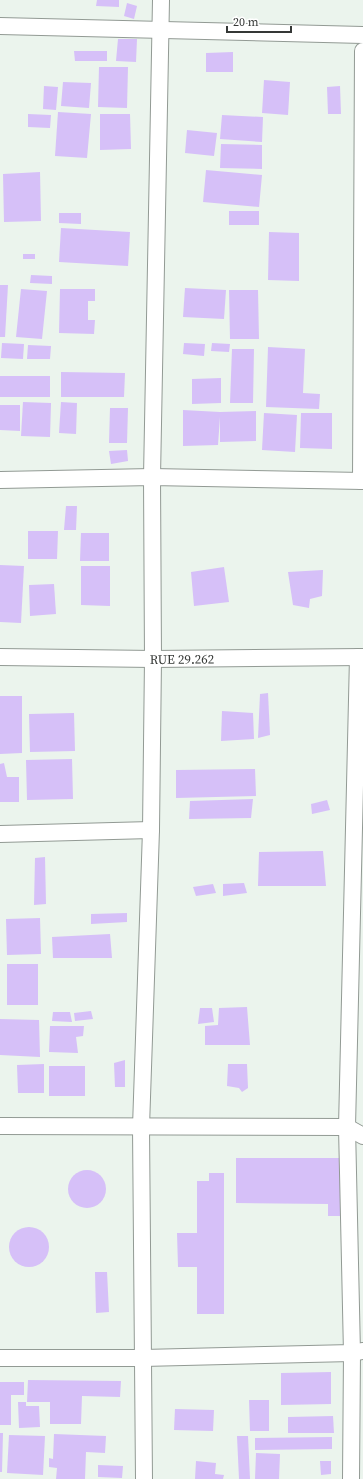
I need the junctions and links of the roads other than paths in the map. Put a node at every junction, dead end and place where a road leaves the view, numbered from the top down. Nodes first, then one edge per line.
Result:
1 (161, 0) edge
2 (0, 26) edge
3 (161, 31) junction
4 (363, 35) edge
5 (363, 51) edge
6 (152, 477) junction
7 (0, 480) edge
8 (362, 481) edge
9 (0, 657) edge
10 (361, 657) edge
11 (154, 659) junction
12 (151, 830) junction
13 (0, 834) edge
14 (0, 1126) edge
15 (141, 1127) junction
16 (347, 1127) junction
17 (363, 1136) edge
18 (358, 1352) edge
19 (0, 1358) edge
20 (143, 1358) junction
21 (144, 1479) edge
22 (351, 1479) edge

1 - 3 street
2 - 3 street
3 - 4 street
3 - 6 street
5 - 8 street
6 - 7 street
6 - 8 street
6 - 11 street
9 - 11 street, RUE 29.262
10 - 11 street, RUE 29.262
10 - 16 street
11 - 12 street
12 - 13 street
12 - 15 street
14 - 15 street
15 - 16 street
15 - 20 street
16 - 17 street
16 - 18 street
18 - 20 street
18 - 22 street
19 - 20 street
20 - 21 street

